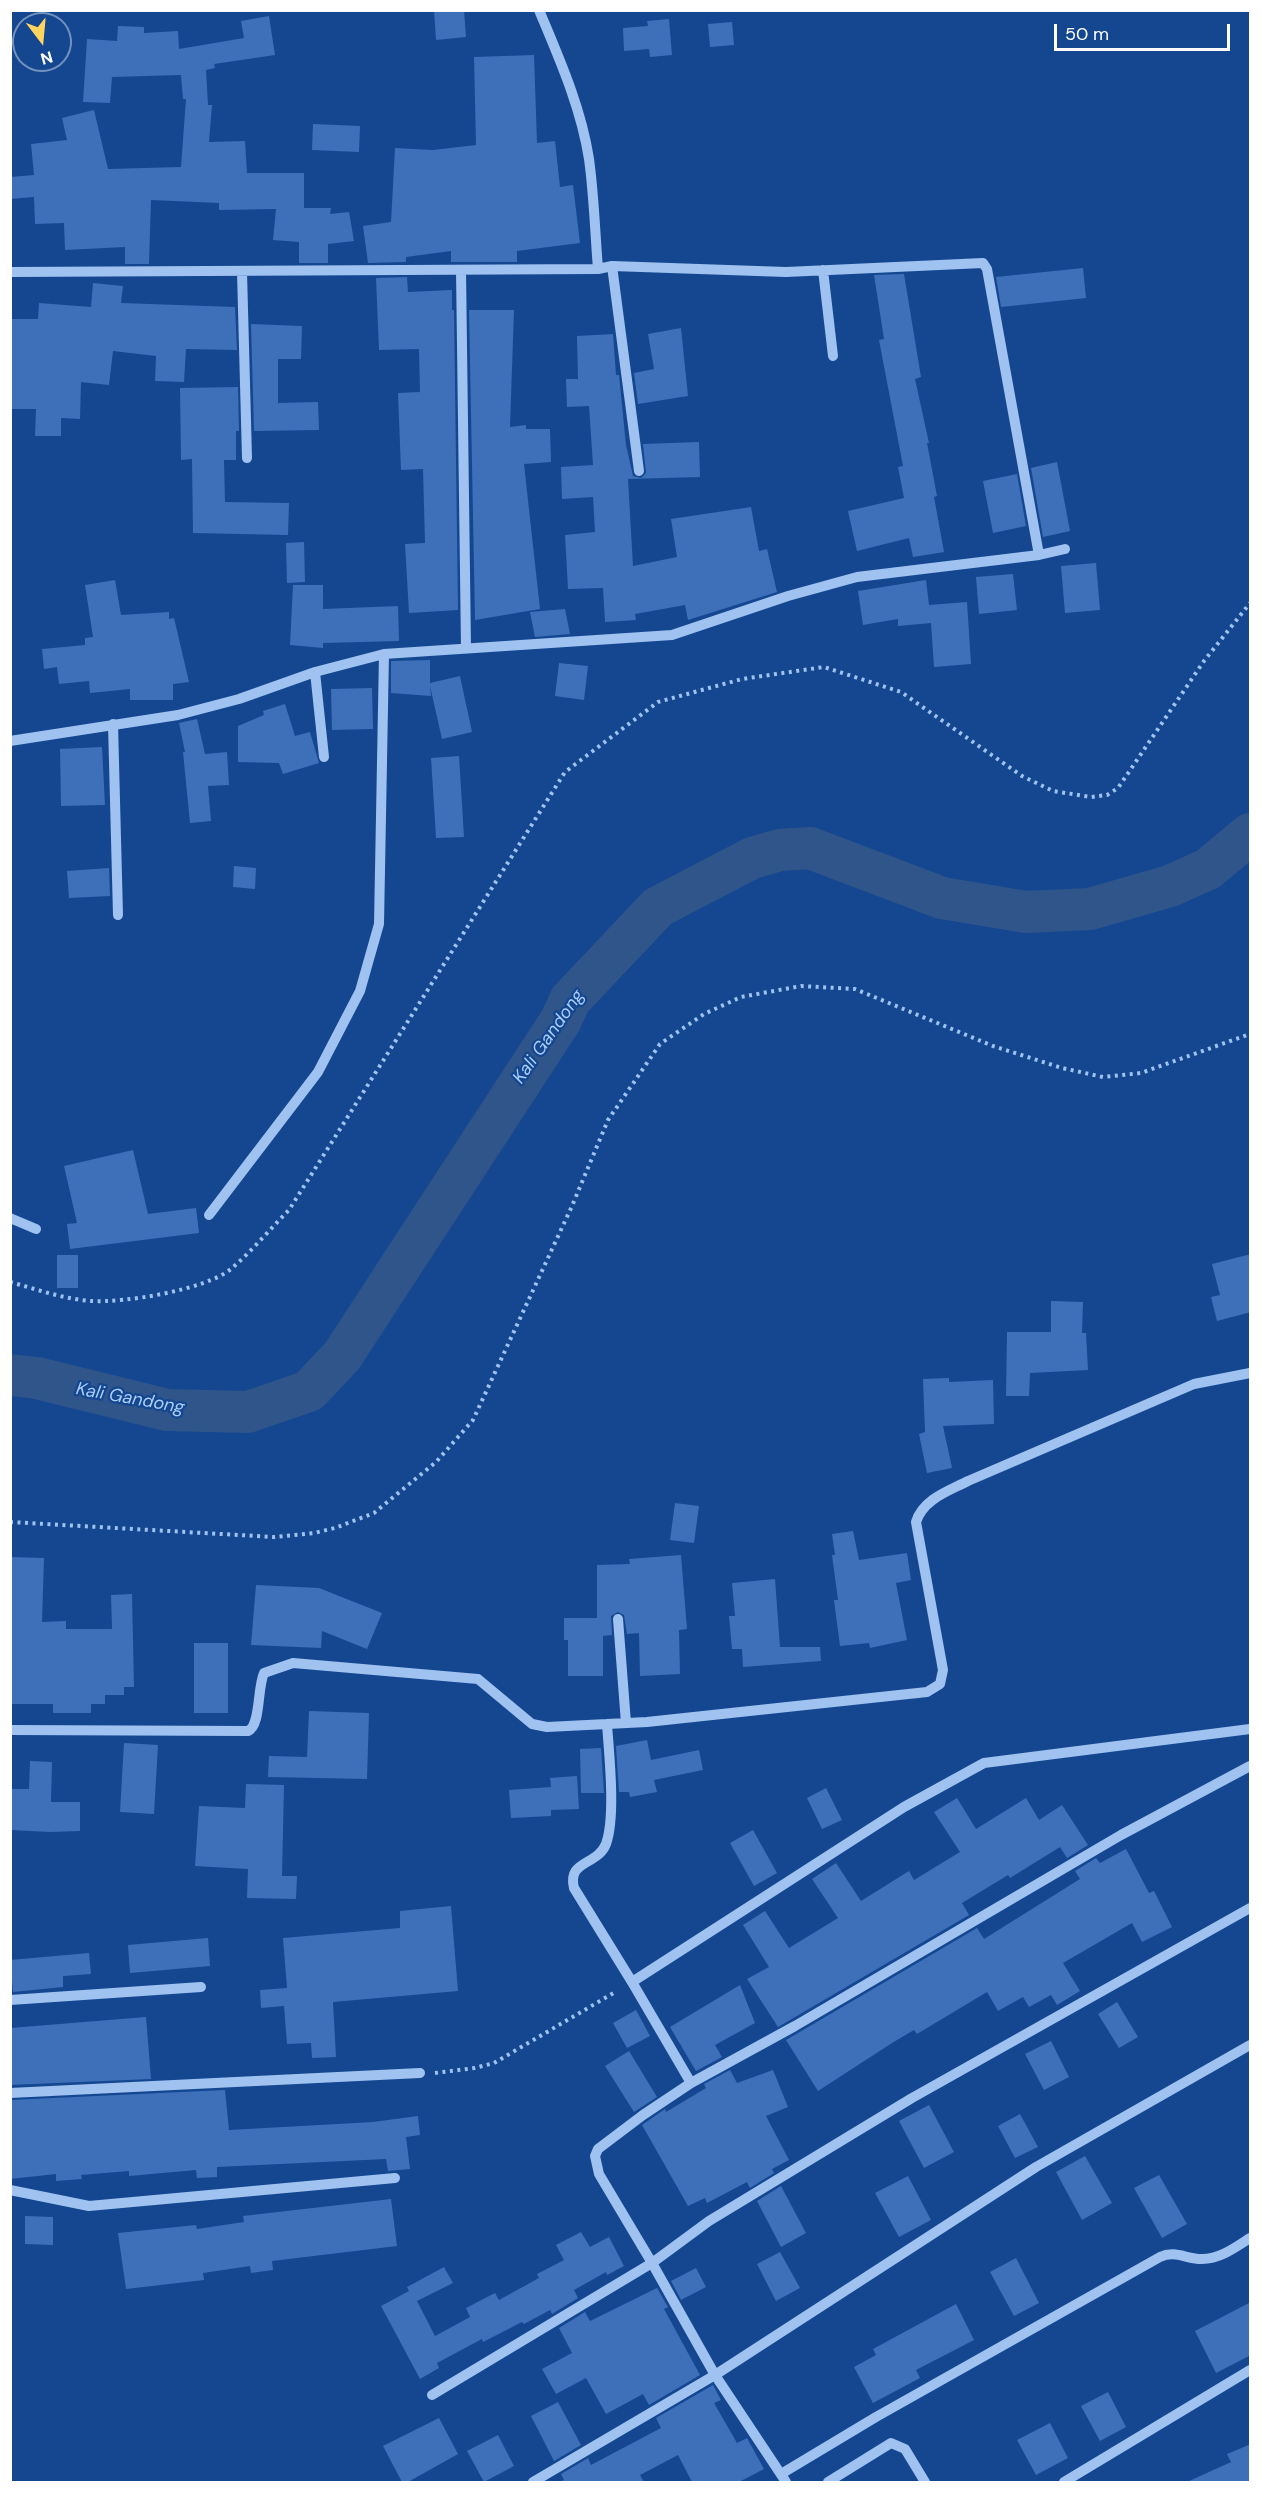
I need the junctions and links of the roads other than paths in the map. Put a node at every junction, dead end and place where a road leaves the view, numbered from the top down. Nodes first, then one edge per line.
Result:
1 (539, 10) edge
2 (612, 266) junction
3 (598, 269) junction
4 (461, 270) junction
5 (823, 270) junction
6 (242, 272) junction
7 (10, 273) edge
8 (833, 356) dead end
9 (247, 458) dead end
10 (639, 471) dead end
11 (1065, 549) dead end
12 (1039, 555) junction
13 (466, 648) junction
14 (384, 654) junction
15 (315, 672) junction
16 (113, 724) junction
17 (10, 741) edge
18 (324, 757) dead end
19 (118, 915) dead end
20 (210, 1215) dead end
21 (10, 1218) edge
22 (36, 1229) dead end
23 (1251, 1373) edge
24 (618, 1619) dead end
25 (626, 1723) junction
26 (607, 1724) junction
27 (1251, 1729) edge
28 (10, 1730) edge
29 (1251, 1766) edge
30 (1251, 1908) edge
31 (632, 1982) junction
32 (201, 1987) dead end
33 (10, 2000) edge
34 (1251, 2045) edge
35 (420, 2073) road end
36 (691, 2084) junction
37 (10, 2092) edge
38 (395, 2178) dead end
39 (10, 2190) edge
40 (1251, 2238) edge
41 (652, 2263) junction
42 (1251, 2370) edge
43 (715, 2375) junction
44 (432, 2396) dead end
45 (783, 2479) edge
46 (533, 2482) edge
47 (828, 2482) edge
48 (925, 2482) edge
49 (1064, 2482) edge

1 - 3 street
2 - 3 street
2 - 5 street
2 - 10 street
3 - 4 street
4 - 6 street
4 - 13 street
5 - 8 street
5 - 12 street
6 - 7 street
6 - 9 street
11 - 12 street
12 - 13 street
13 - 14 street
14 - 15 street
14 - 20 street
15 - 16 street
15 - 18 street
16 - 17 street
16 - 19 street
21 - 22 street
23 - 25 street
24 - 25 street
25 - 26 street
26 - 28 street
26 - 31 street
27 - 31 street
29 - 36 street
30 - 41 street
31 - 36 street
32 - 33 street
34 - 43 street
35 - 37 street
36 - 41 street
38 - 39 street
40 - 45 street
41 - 43 street
41 - 44 street
42 - 49 street
43 - 45 street
43 - 46 street
47 - 48 street

